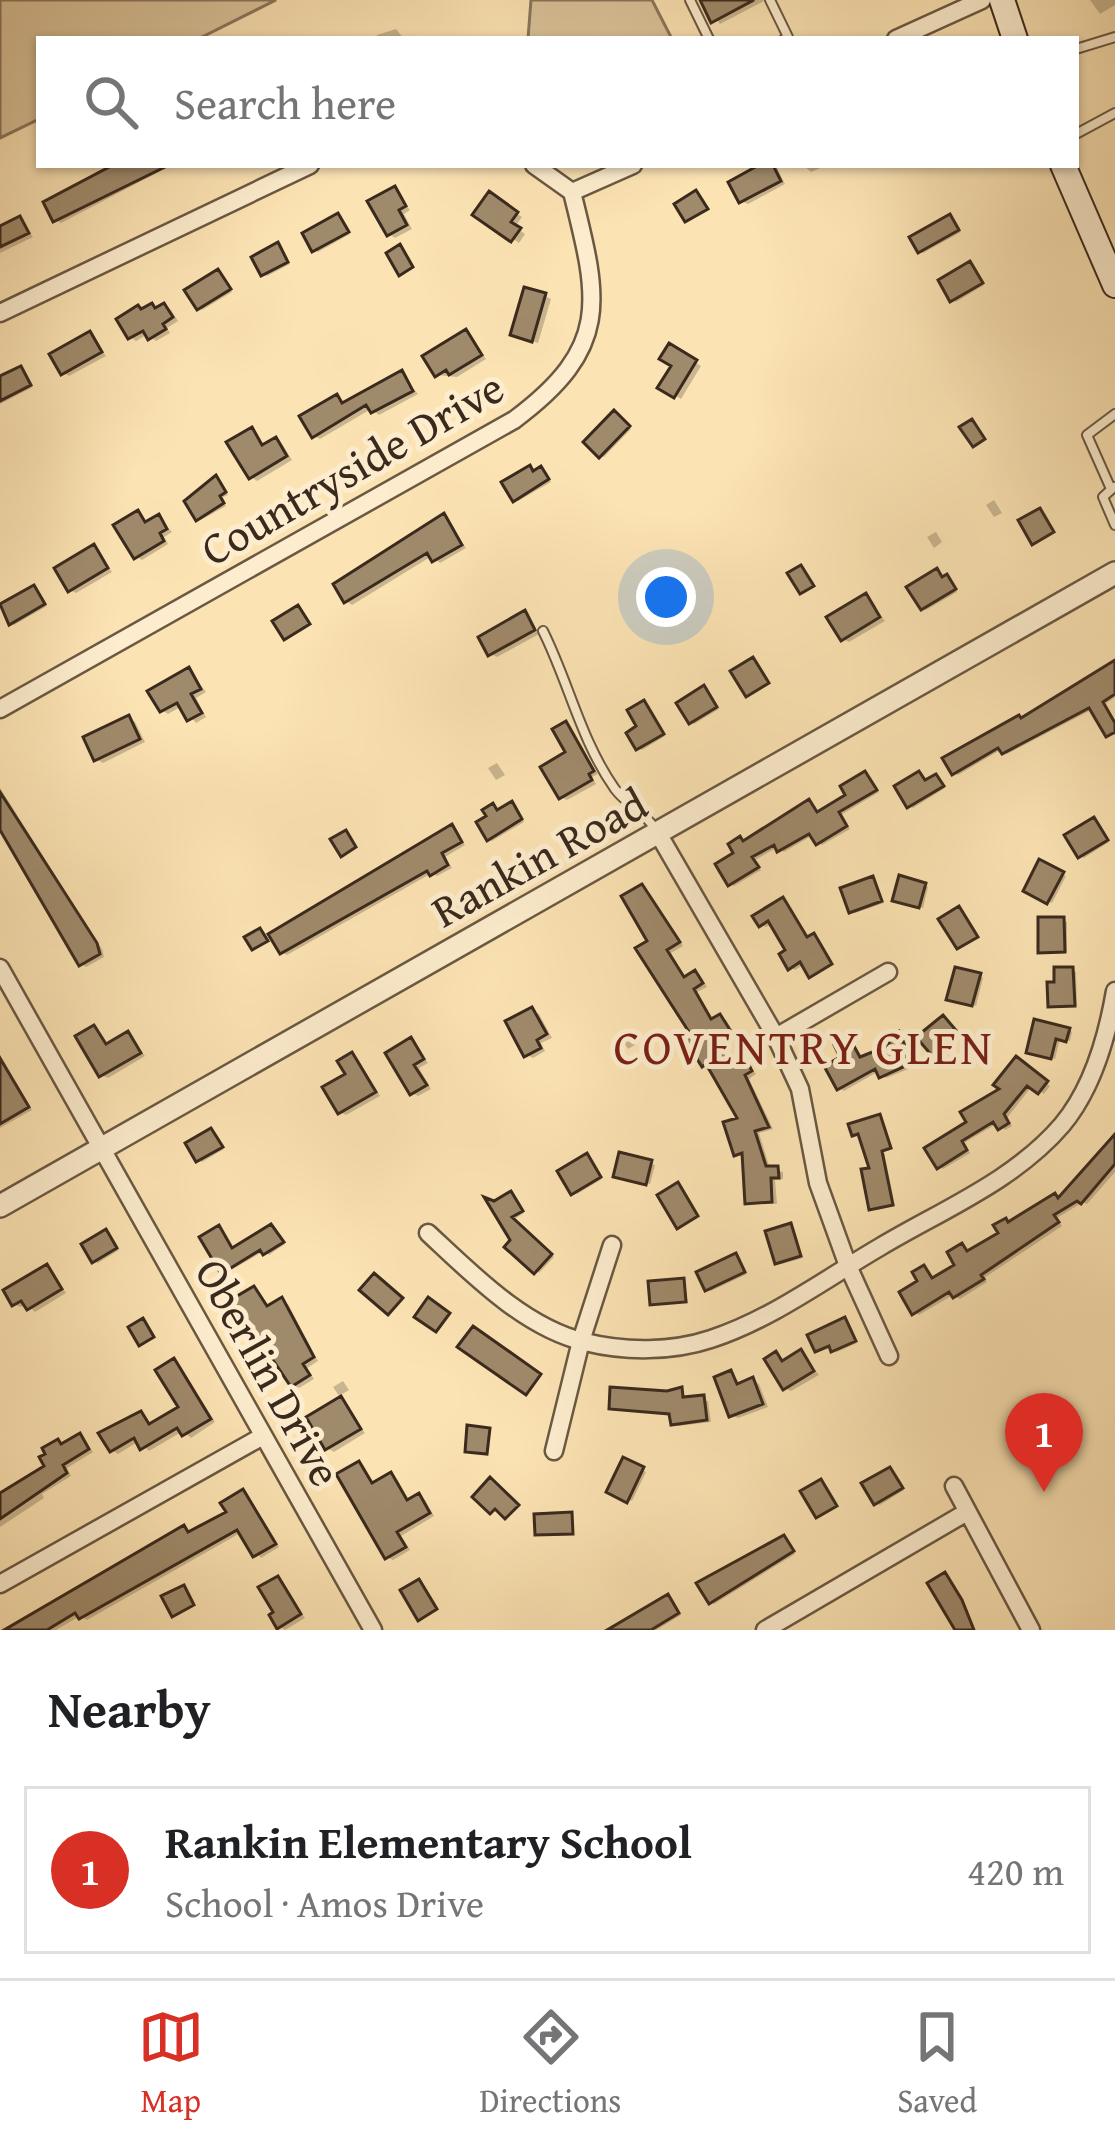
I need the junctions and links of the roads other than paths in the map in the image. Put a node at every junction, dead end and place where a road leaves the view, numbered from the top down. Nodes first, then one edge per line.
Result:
1 (690, 0) edge
2 (770, 0) edge
3 (982, 0) edge
4 (1002, 0) edge
5 (708, 36) edge
6 (785, 36) edge
7 (903, 36) edge
8 (1014, 36) edge
9 (1115, 37) edge
10 (1079, 48) edge
11 (1115, 113) edge
12 (1079, 132) edge
13 (304, 168) edge
14 (538, 168) edge
15 (626, 168) edge
16 (1064, 168) edge
17 (572, 192) junction
18 (1115, 285) edge
19 (0, 314) edge
20 (1115, 414) edge
21 (1113, 488) edge
22 (1115, 525) edge
23 (1115, 573) edge
24 (543, 631) dead end
25 (0, 710) edge
26 (659, 835) junction
27 (0, 968) edge
28 (888, 972) dead end
29 (1115, 991) edge
30 (776, 1037) junction
31 (102, 1149) junction
32 (0, 1206) edge
33 (428, 1233) dead end
34 (612, 1245) dead end
35 (848, 1266) junction
36 (581, 1341) junction
37 (889, 1356) dead end
38 (263, 1436) junction
39 (554, 1451) dead end
40 (954, 1486) dead end
41 (967, 1512) junction
42 (0, 1584) edge
43 (373, 1630) edge
44 (765, 1630) edge
45 (1031, 1630) edge

1 - 5 lane
2 - 6 lane
3 - 7 street
4 - 8 main road
9 - 10 lane
11 - 12 lane
13 - 19 street
14 - 17 street
15 - 17 street
16 - 18 main road
17 - 25 street, Countryside Drive
20 - 21 lane
21 - 22 lane
23 - 26 street, Rankin Road
24 - 26 lane
26 - 30 street
26 - 31 street, Rankin Road
27 - 31 street, Oberlin Drive
28 - 30 street
29 - 35 street
30 - 35 street
31 - 32 street, Rankin Road
31 - 38 street, Oberlin Drive
33 - 36 street
34 - 36 street
35 - 36 street
35 - 37 street
36 - 39 street
38 - 42 street
38 - 43 street, Oberlin Drive
40 - 41 street
41 - 44 street
41 - 45 street

